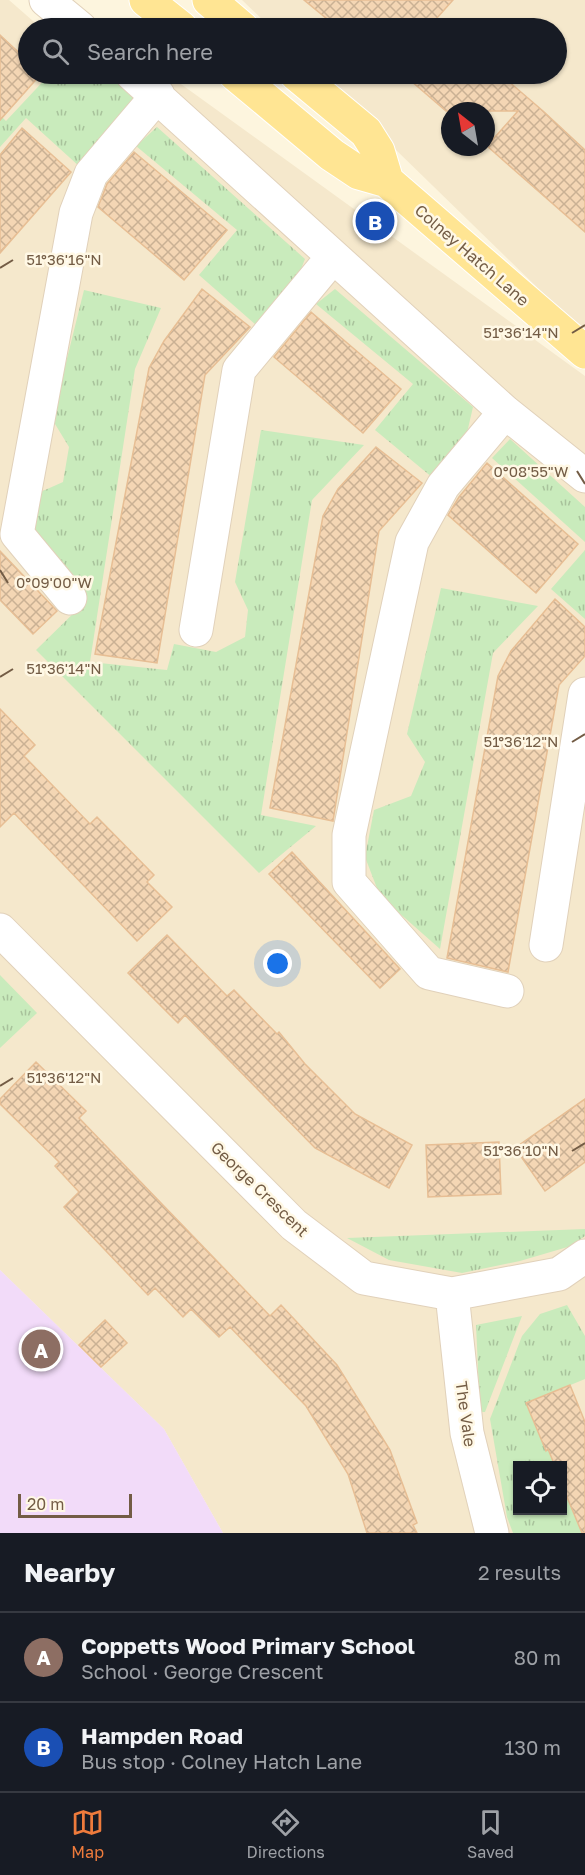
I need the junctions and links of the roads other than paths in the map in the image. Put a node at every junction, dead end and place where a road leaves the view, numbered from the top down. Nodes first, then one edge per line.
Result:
1 (46, 0) edge
2 (146, 0) edge
3 (208, 0) edge
4 (68, 18) edge
5 (168, 18) edge
6 (230, 18) edge
7 (144, 84) edge
8 (247, 84) edge
9 (308, 84) edge
10 (158, 95) junction
11 (387, 181) junction
12 (332, 258) junction
13 (585, 352) edge
14 (505, 412) junction
15 (585, 476) edge
16 (70, 598) dead end
17 (196, 630) dead end
18 (585, 694) edge
19 (0, 930) edge
20 (546, 945) dead end
21 (507, 991) dead end
22 (585, 1256) edge
23 (452, 1294) junction
24 (492, 1533) edge

1 - 4 street
2 - 5 main road
3 - 6 main road
7 - 10 street
8 - 11 main road, Colney Hatch Lane
9 - 11 main road
10 - 12 street
10 - 16 street
11 - 13 main road, Colney Hatch Lane
12 - 14 street
12 - 17 street
14 - 15 street
14 - 21 street
18 - 20 street
19 - 23 street, George Crescent
22 - 23 street, George Crescent
23 - 24 street, The Vale

